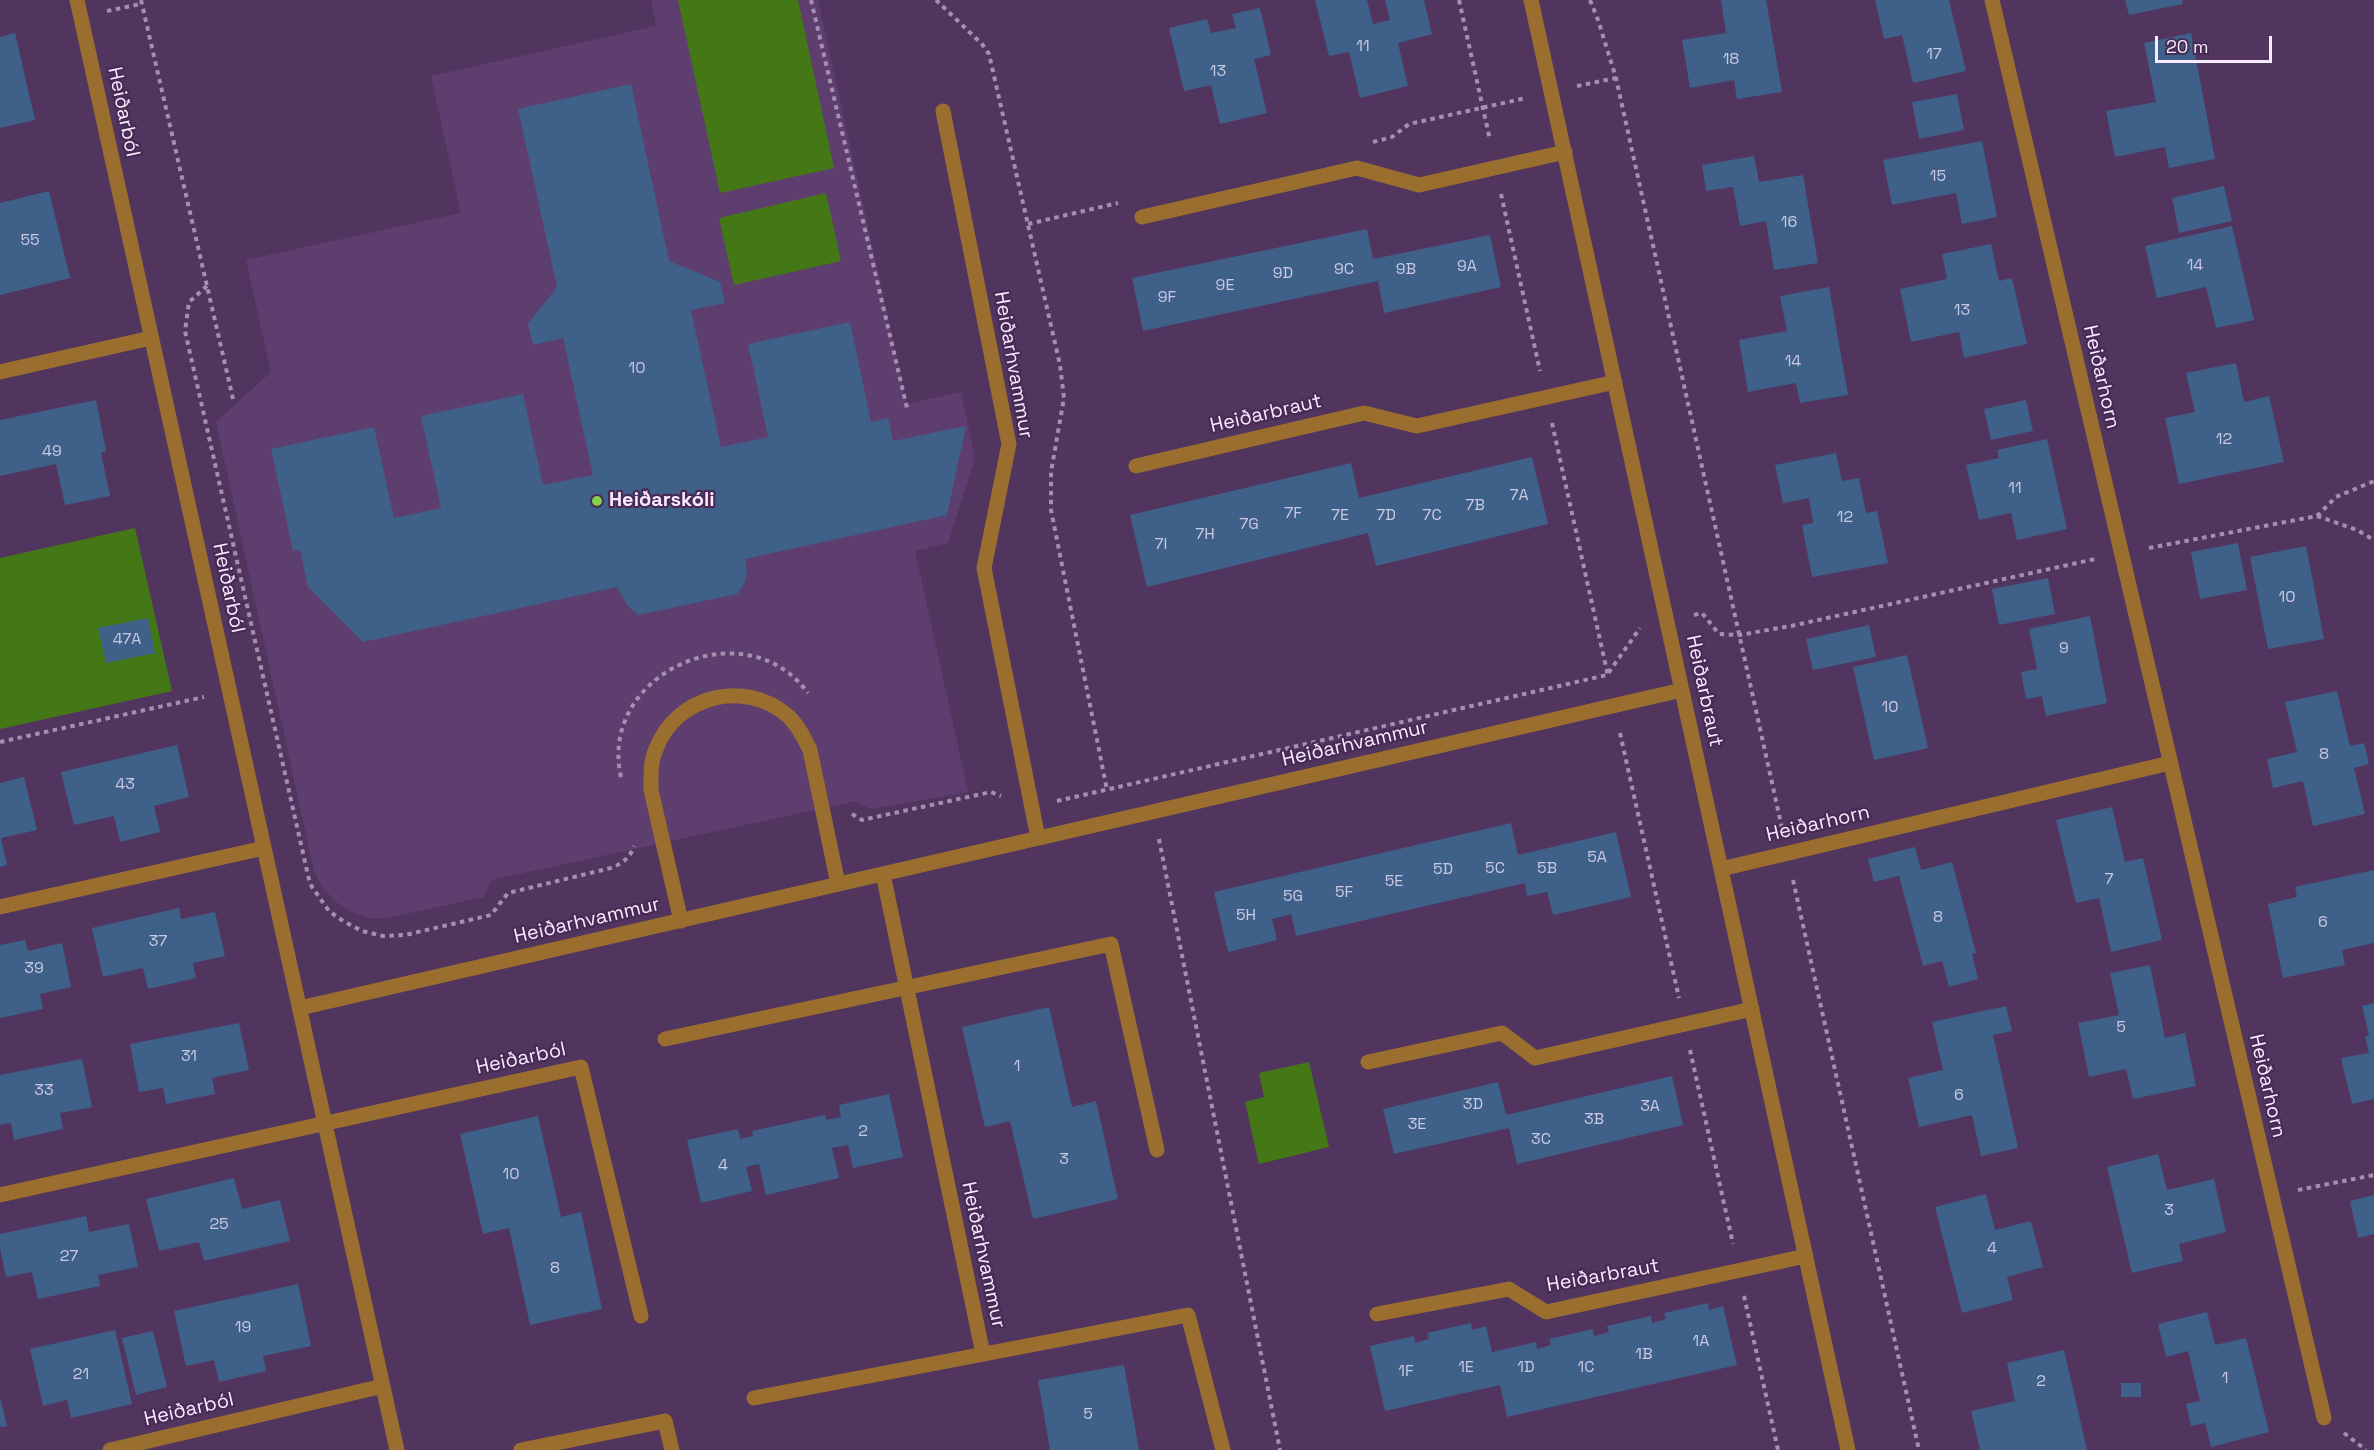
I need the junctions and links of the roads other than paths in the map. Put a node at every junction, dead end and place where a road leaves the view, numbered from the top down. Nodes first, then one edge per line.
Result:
1 (76, 0) edge
2 (1531, 0) edge
3 (1992, 0) edge
4 (943, 111) dead end
5 (1565, 152) junction
6 (1142, 217) dead end
7 (151, 338) junction
8 (0, 372) edge
9 (1616, 382) junction
10 (1136, 466) dead end
11 (1682, 690) junction
12 (2170, 763) junction
13 (1038, 838) junction
14 (264, 848) junction
15 (1721, 869) junction
16 (884, 874) junction
17 (838, 884) junction
18 (0, 907) edge
19 (681, 921) junction
20 (907, 987) junction
21 (300, 1008) junction
22 (1752, 1009) junction
23 (665, 1039) dead end
24 (1368, 1062) dead end
25 (325, 1123) junction
26 (1157, 1150) dead end
27 (0, 1195) edge
28 (1806, 1256) junction
29 (1377, 1314) dead end
30 (641, 1316) dead end
31 (982, 1354) junction
32 (383, 1386) junction
33 (754, 1398) dead end
34 (2324, 1418) dead end
35 (110, 1450) edge
36 (397, 1450) edge
37 (521, 1450) edge
38 (672, 1450) edge
39 (1223, 1450) edge
40 (1848, 1450) edge

1 - 7 street, Heiðarból
2 - 5 street, Heiðarbraut
3 - 12 street, Heiðarhorn
4 - 13 street, Heiðarhvammur
5 - 6 street
5 - 9 street, Heiðarbraut
7 - 8 street
7 - 14 street, Heiðarból
9 - 10 street, Heiðarbraut
9 - 11 street, Heiðarbraut
11 - 13 street, Heiðarhvammur
11 - 15 street, Heiðarbraut
12 - 15 street, Heiðarhorn
12 - 34 street, Heiðarhorn
13 - 16 street, Heiðarhvammur
14 - 18 street
14 - 21 street, Heiðarból
15 - 22 street, Heiðarbraut
16 - 17 street, Heiðarhvammur
16 - 20 street, Heiðarhvammur
17 - 19 street, Heiðarhvammur
17 - 19 street
19 - 21 street, Heiðarhvammur
20 - 23 street
20 - 26 street
20 - 31 street, Heiðarhvammur
21 - 25 street, Heiðarból
22 - 24 street
22 - 28 street, Heiðarbraut
25 - 27 street, Heiðarból
25 - 30 street, Heiðarból
25 - 32 street, Heiðarból
28 - 29 street, Heiðarbraut
28 - 40 street, Heiðarbraut
31 - 33 street, Heiðarhvammur
31 - 39 street, Heiðarhvammur
32 - 35 street, Heiðarból
32 - 36 street, Heiðarból
37 - 38 street

